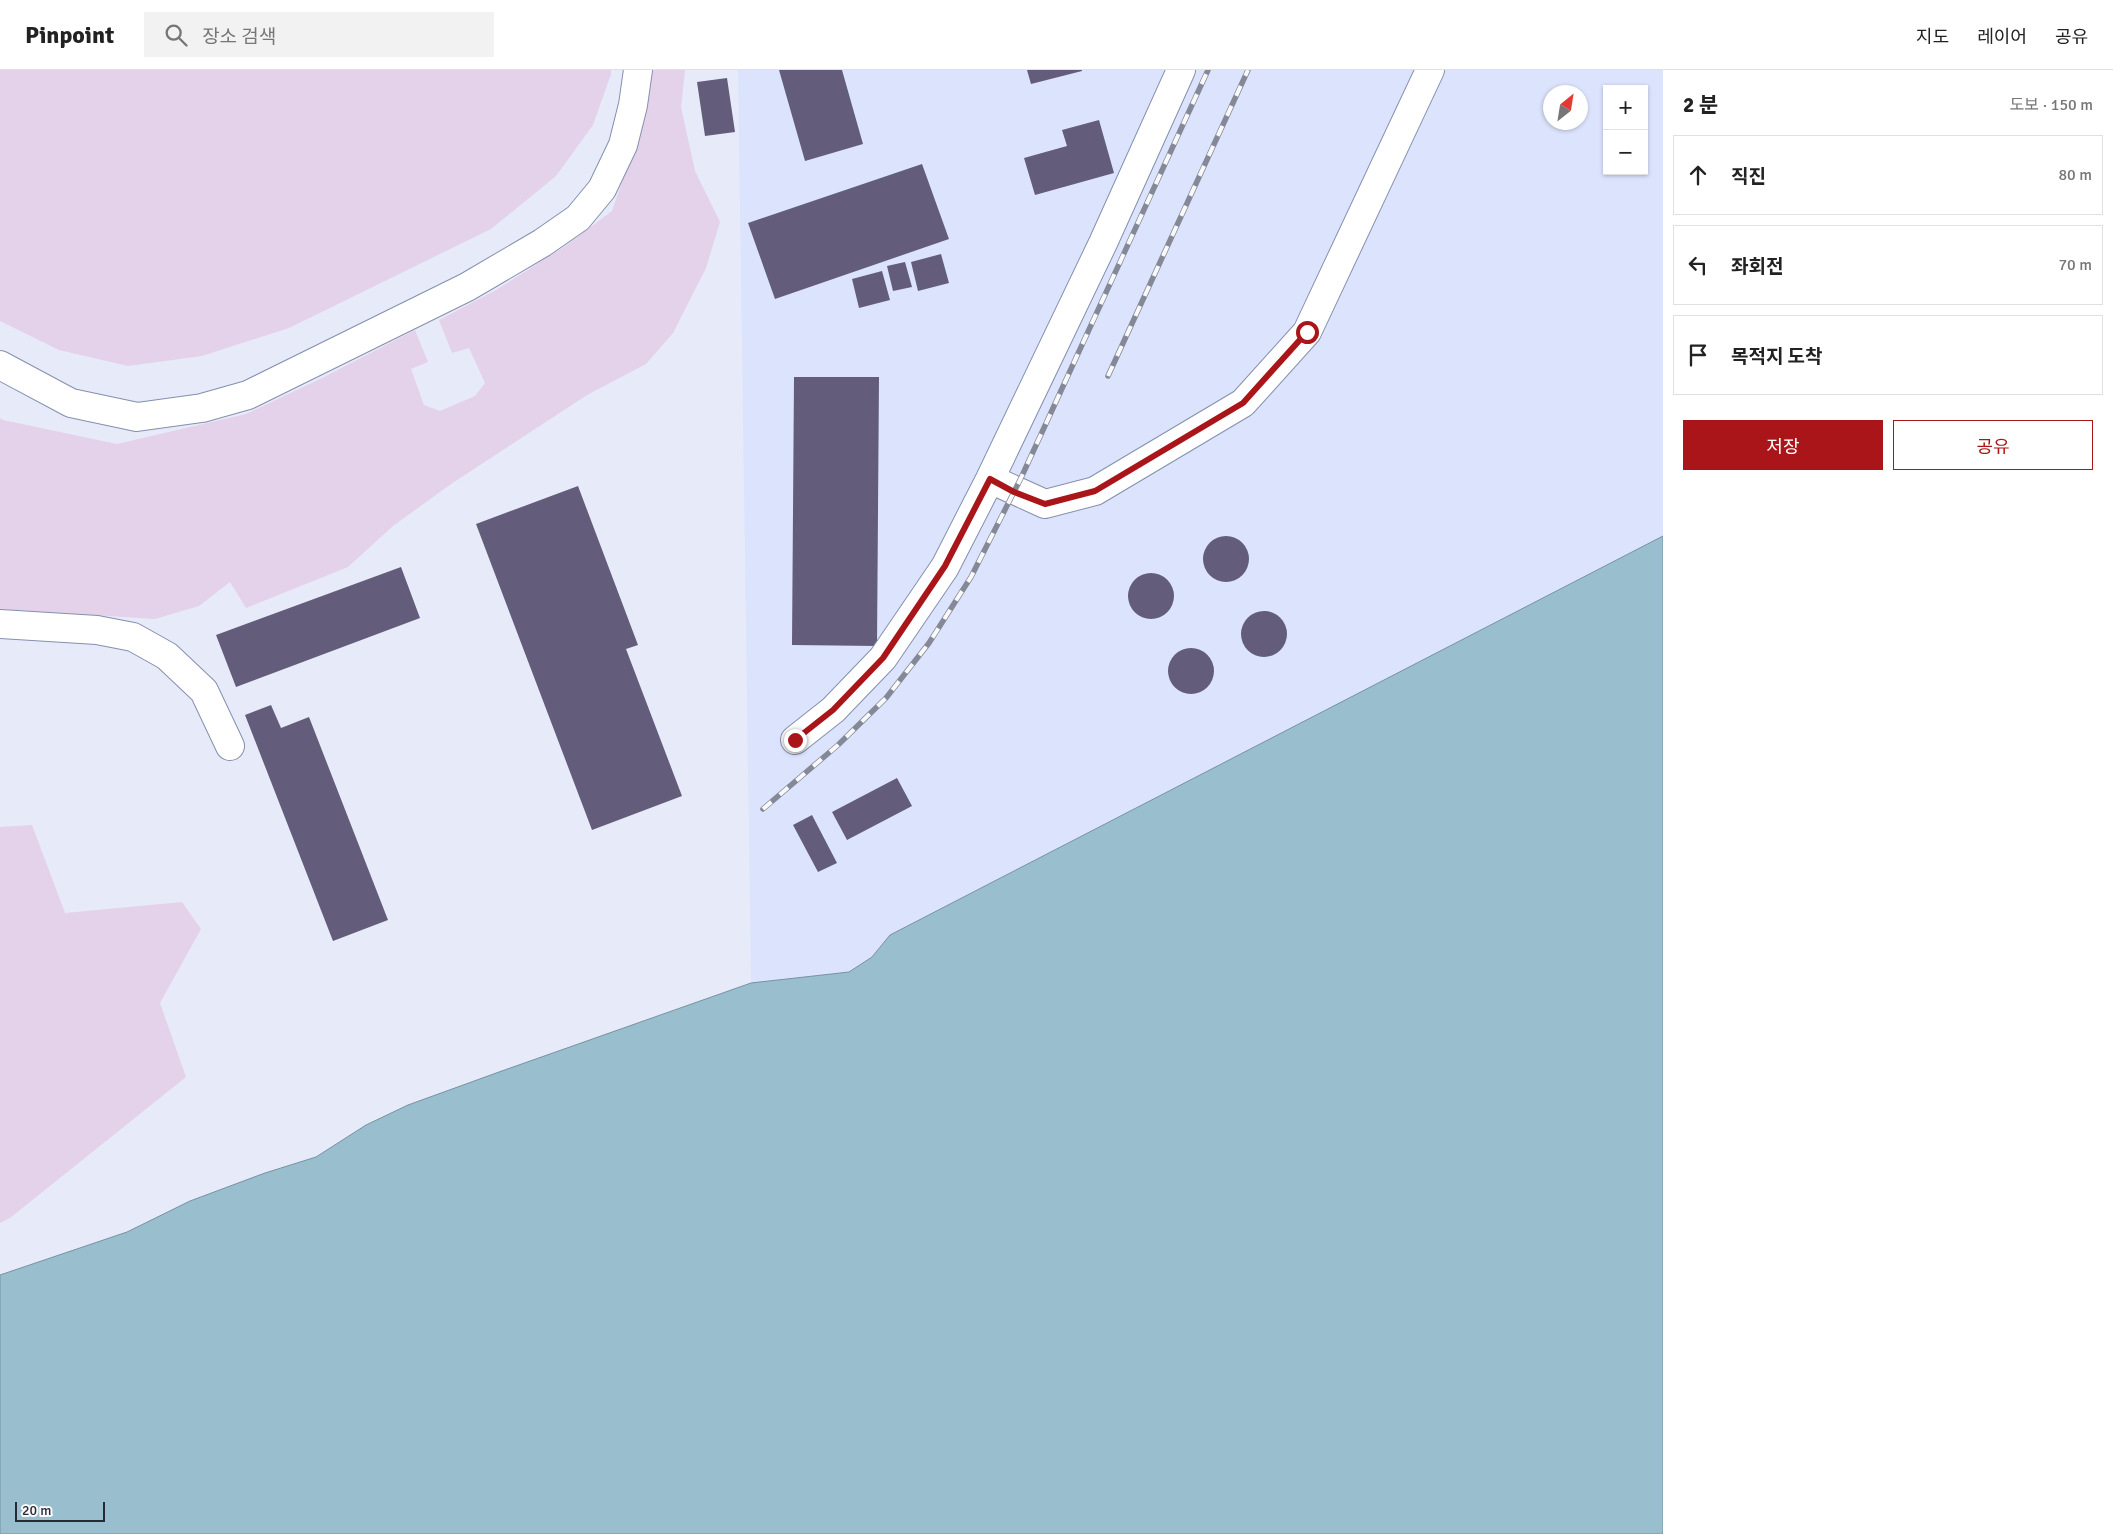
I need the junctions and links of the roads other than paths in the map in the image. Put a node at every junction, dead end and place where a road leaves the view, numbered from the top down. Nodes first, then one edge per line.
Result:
1 (638, 70) edge
2 (1181, 70) edge
3 (1430, 70) edge
4 (0, 365) edge
5 (990, 479) junction
6 (0, 624) edge
7 (795, 740) dead end
8 (230, 746) dead end

1 - 4 street
2 - 5 street
3 - 5 street
5 - 7 street
6 - 8 street

